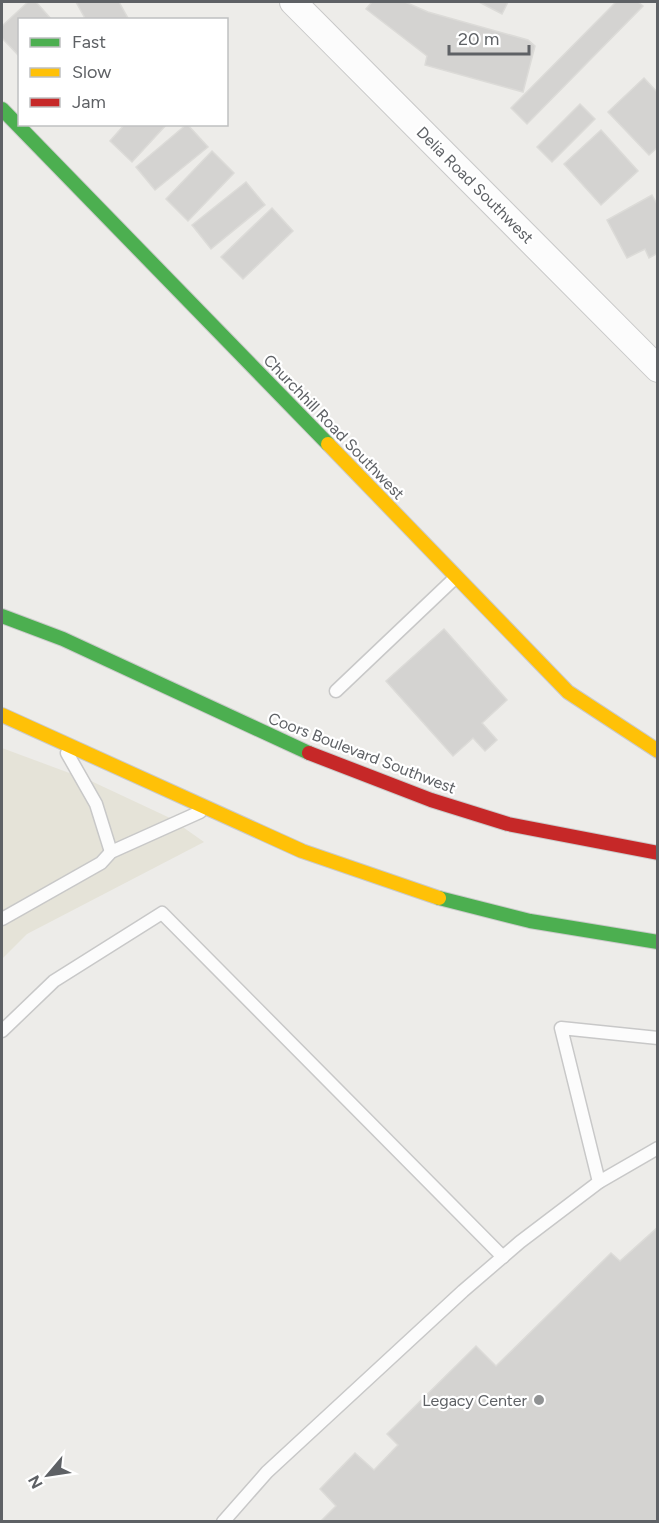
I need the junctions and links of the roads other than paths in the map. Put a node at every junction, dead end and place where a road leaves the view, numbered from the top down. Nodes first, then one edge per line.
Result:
1 (293, 2) edge
2 (2, 109) edge
3 (18, 125) edge
4 (18, 126) edge
5 (657, 369) edge
6 (456, 577) junction
7 (2, 616) edge
8 (336, 691) dead end
9 (2, 715) edge
10 (59, 740) junction
11 (657, 751) edge
12 (208, 809) junction
13 (111, 852) junction
14 (657, 853) edge
15 (2, 920) edge
16 (657, 942) edge
17 (2, 1031) edge
18 (657, 1038) edge
19 (657, 1148) edge
20 (599, 1182) junction
21 (503, 1257) junction
22 (223, 1521) edge

1 - 5 street, Delia Road Southwest
2 - 3 main road, Churchhill Road Southwest
4 - 6 main road, Churchhill Road Southwest
6 - 8 lane
6 - 11 main road, Churchhill Road Southwest
7 - 14 main road, Coors Boulevard Southwest
9 - 10 main road
10 - 12 main road
10 - 13 lane
12 - 13 lane
12 - 16 main road
13 - 15 lane
17 - 21 lane
18 - 20 lane
19 - 20 lane
20 - 21 lane
21 - 22 lane

